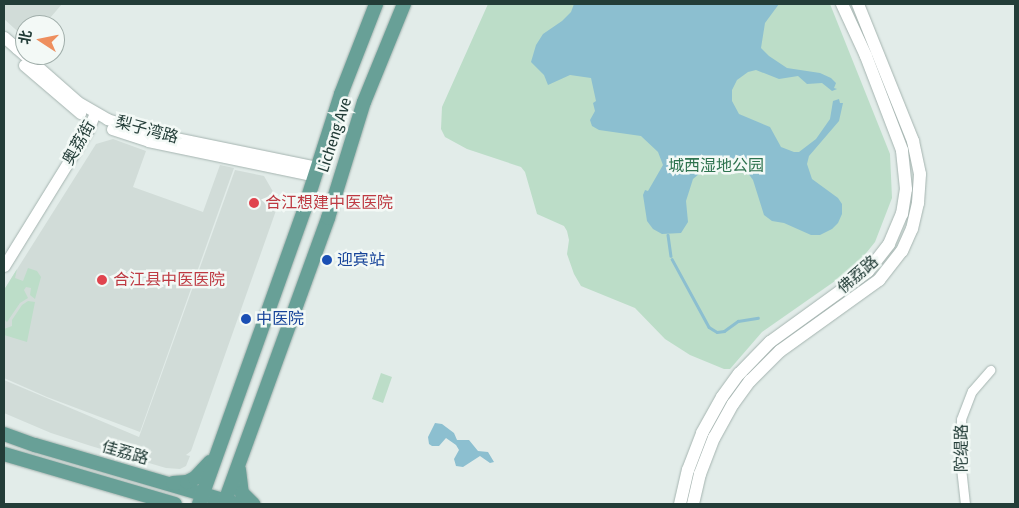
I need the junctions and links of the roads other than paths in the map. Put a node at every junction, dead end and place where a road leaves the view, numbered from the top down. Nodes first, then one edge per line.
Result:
1 (376, 4) edge
2 (404, 4) edge
3 (842, 4) edge
4 (858, 4) edge
5 (4, 37) edge
6 (4, 47) edge
7 (15, 48) edge
8 (34, 65) edge
9 (92, 118) junction
10 (316, 172) junction
11 (4, 257) edge
12 (4, 266) edge
13 (990, 370) dead end
14 (4, 434) edge
15 (220, 446) junction
16 (4, 454) edge
17 (240, 459) junction
18 (212, 467) junction
19 (234, 475) junction
20 (144, 477) junction
21 (167, 483) junction
22 (139, 494) junction
23 (201, 499) edge
24 (163, 502) edge
25 (228, 503) edge
26 (175, 504) edge
27 (253, 504) edge
28 (680, 504) edge
29 (693, 504) edge
30 (965, 504) edge

1 - 10 main road, Licheng Ave
2 - 17 main road, Licheng Ave
3 - 28 main road, 佛荔路
4 - 29 main road, 佛荔路
5 - 7 street, 梨子湾路
6 - 9 street, 梨子湾路
8 - 9 street, 梨子湾路
9 - 10 street, 梨子湾路
9 - 11 street, 奥荔街
9 - 12 street, 奥荔街
10 - 15 main road, Licheng Ave
13 - 30 street, 陀缇路
14 - 20 main road, 佳荔路
15 - 18 main road, Licheng Ave
15 - 21 main road
16 - 22 main road
17 - 19 main road, Licheng Ave
17 - 27 main road
18 - 19 main road
18 - 23 main road, Licheng Ave
19 - 25 main road, Licheng Ave
20 - 21 main road, 佳荔路
20 - 22 main road
21 - 23 main road, 佳荔路
22 - 24 main road
23 - 25 main road, 佳荔路
24 - 26 main road

